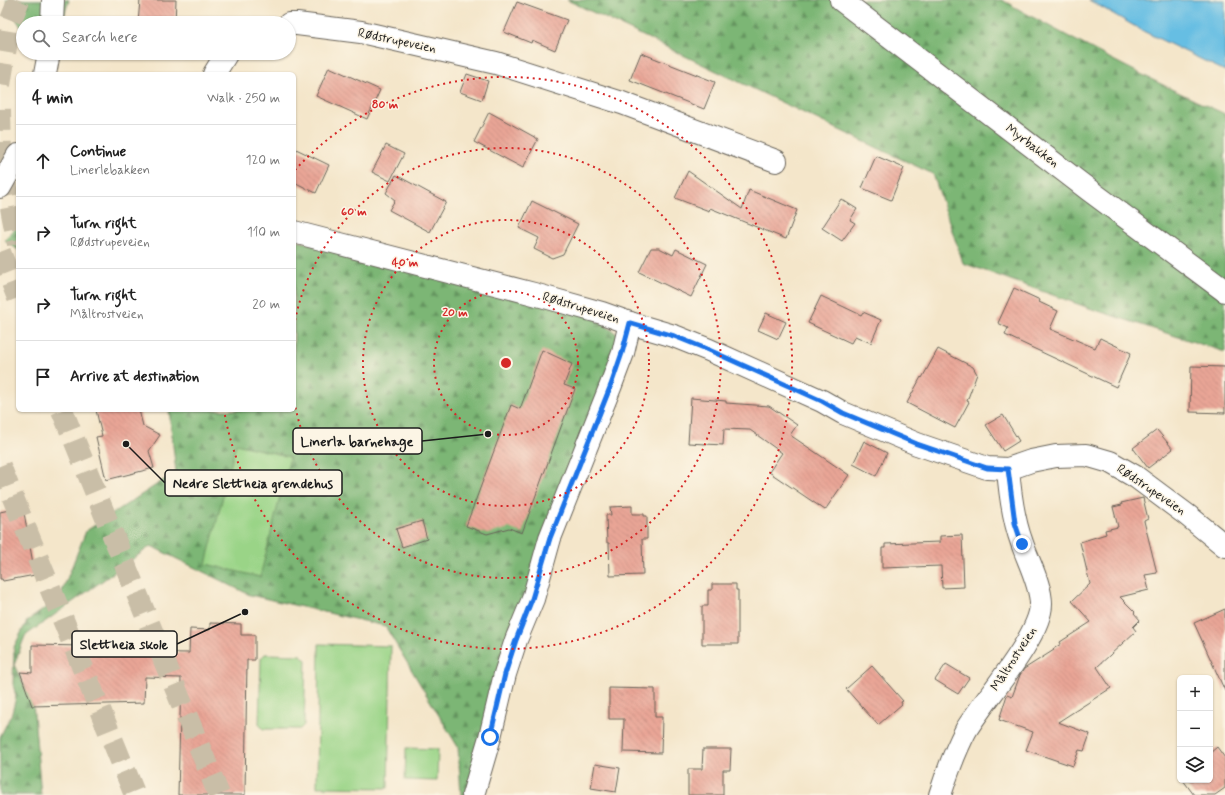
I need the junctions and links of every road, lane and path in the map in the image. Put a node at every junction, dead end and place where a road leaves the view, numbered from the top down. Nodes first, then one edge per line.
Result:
1 (53, 0) edge
2 (841, 0) edge
3 (52, 16) edge
4 (296, 24) edge
5 (48, 60) edge
6 (221, 60) edge
7 (45, 72) edge
8 (215, 72) edge
9 (16, 161) edge
10 (776, 161) dead end
11 (0, 187) edge
12 (296, 233) edge
13 (1225, 290) edge
14 (630, 323) junction
15 (1008, 469) junction
16 (1225, 546) edge
17 (473, 795) edge
18 (940, 795) edge

1 - 3 street
2 - 13 street, Myrbakken
4 - 10 street, Rødstrupeveien
5 - 7 street
6 - 8 street
9 - 11 street
12 - 14 street, Rødstrupeveien
14 - 15 street, Rødstrupeveien
14 - 17 street
15 - 16 street, Rødstrupeveien
15 - 18 street, Måltrostveien

